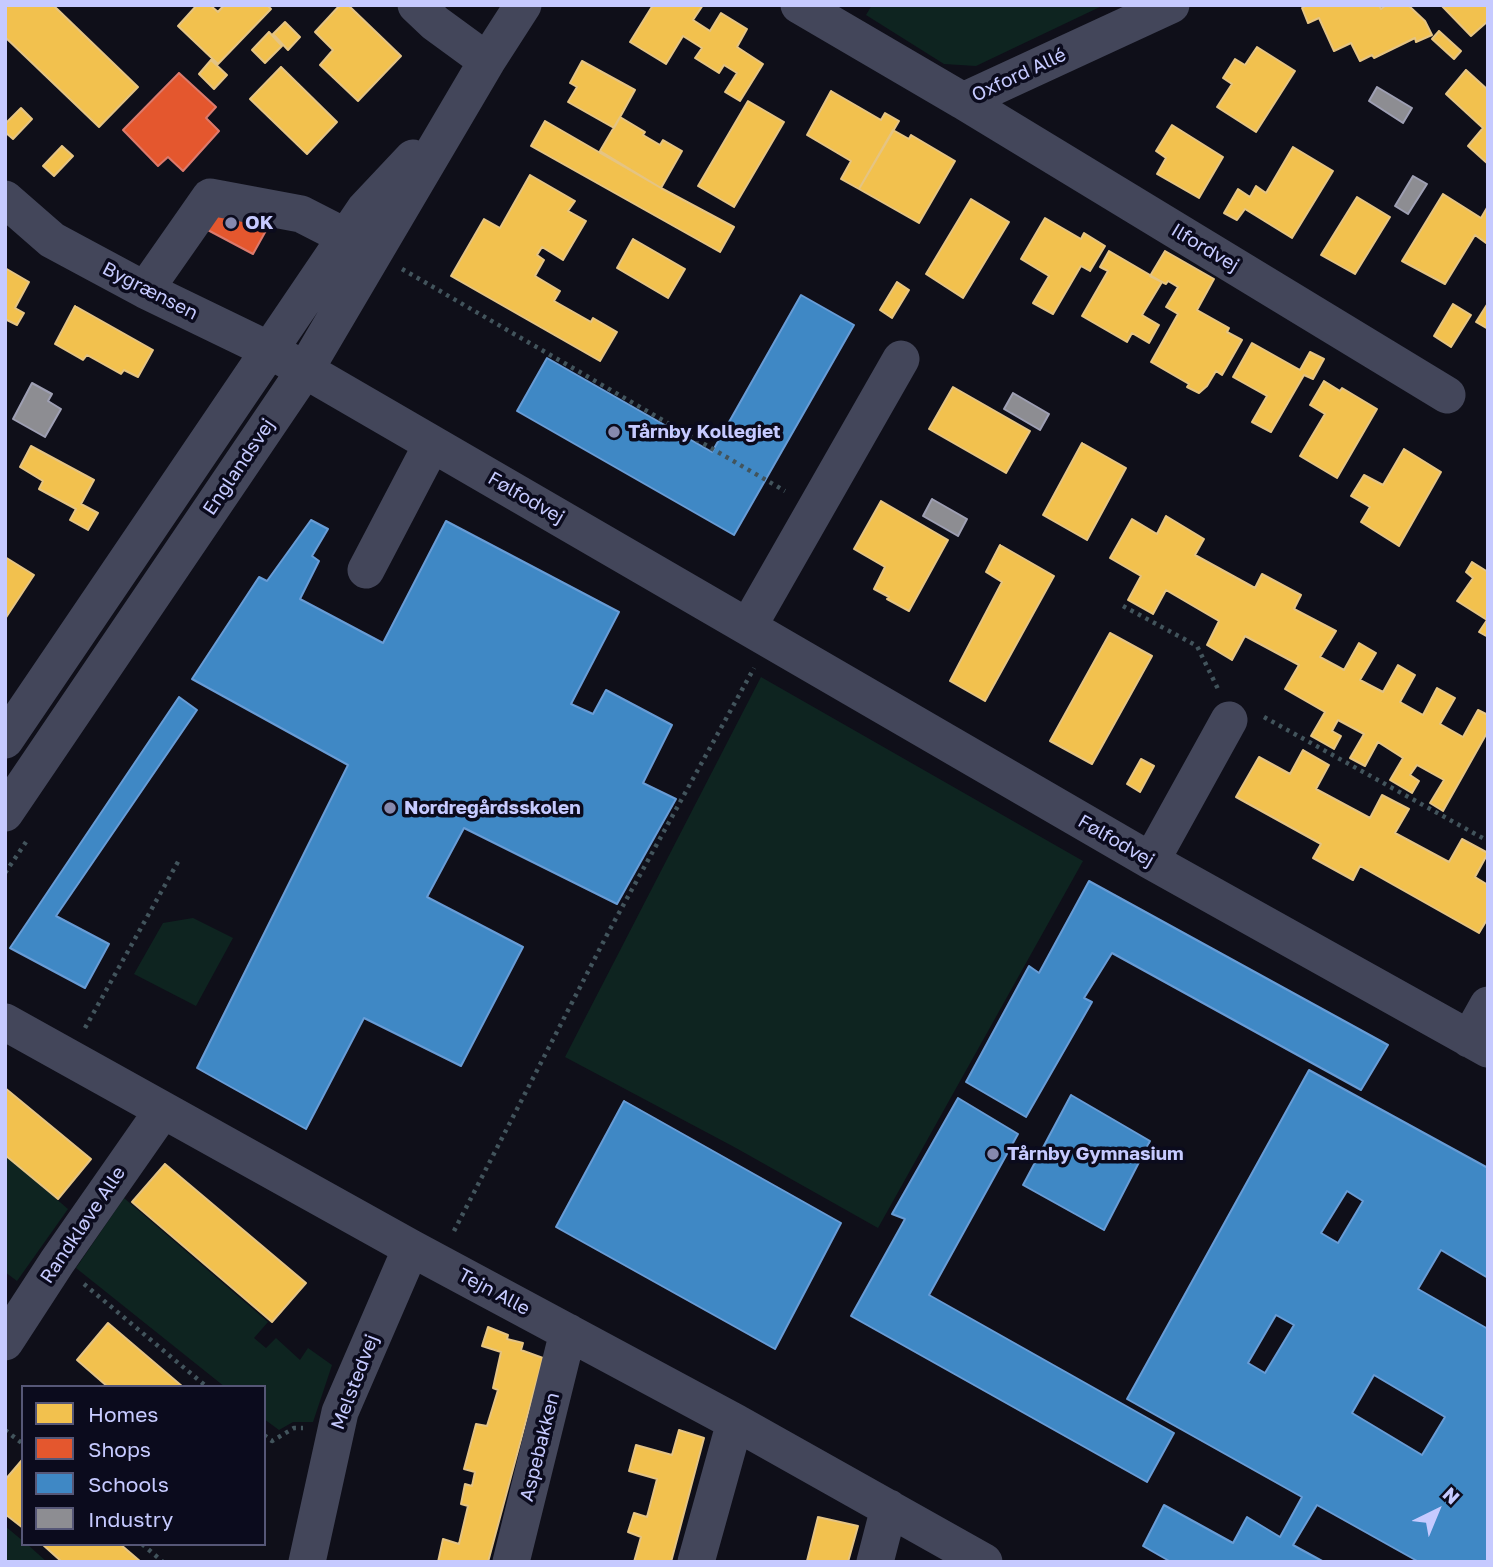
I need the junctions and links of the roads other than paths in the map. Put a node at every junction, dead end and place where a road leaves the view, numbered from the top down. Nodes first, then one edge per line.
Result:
1 (416, 5) edge
2 (523, 5) edge
3 (799, 5) edge
4 (1171, 5) edge
5 (487, 61) junction
6 (962, 101) junction
7 (5, 199) edge
8 (360, 245) junction
9 (145, 290) junction
10 (269, 350) junction
11 (901, 359) dead end
12 (305, 370) junction
13 (1447, 396) dead end
14 (432, 444) junction
15 (366, 570) dead end
16 (759, 633) junction
17 (1234, 708) road end
18 (5, 740) edge
19 (5, 813) edge
20 (1151, 861) junction
21 (1488, 1005) edge
22 (5, 1021) edge
23 (1478, 1044) edge
24 (163, 1110) junction
25 (424, 1255) junction
26 (568, 1332) junction
27 (5, 1342) edge
28 (735, 1422) junction
29 (889, 1508) junction
30 (307, 1562) edge
31 (511, 1562) edge
32 (696, 1562) edge
33 (874, 1562) edge
34 (984, 1562) edge

1 - 5 street
2 - 5 street, Englandsvej
3 - 6 street, Oxford Allé
4 - 6 street, Oxford Allé
5 - 8 street, Englandsvej
6 - 13 street, Ilfordvej
7 - 9 street, Bygrænsen
8 - 9 street
8 - 10 street, Englandsvej
8 - 12 street, Englandsvej
9 - 10 street, Bygrænsen
10 - 12 street, Bygrænsen
10 - 18 street, Englandsvej
11 - 16 street
12 - 14 street, Følfodvej
12 - 19 street, Englandsvej
14 - 15 street
14 - 16 street, Følfodvej
16 - 20 street, Følfodvej
17 - 20 street
20 - 23 street, Følfodvej
21 - 23 street
22 - 24 street, Tejn Alle
24 - 25 street, Tejn Alle
24 - 27 street, Randkløve Alle
25 - 26 street, Tejn Alle
25 - 30 street, Melstedvej
26 - 28 street, Tejn Alle
26 - 31 street, Aspebakken
28 - 29 street, Tejn Alle
28 - 32 street
29 - 33 street
29 - 34 street, Tejn Alle

